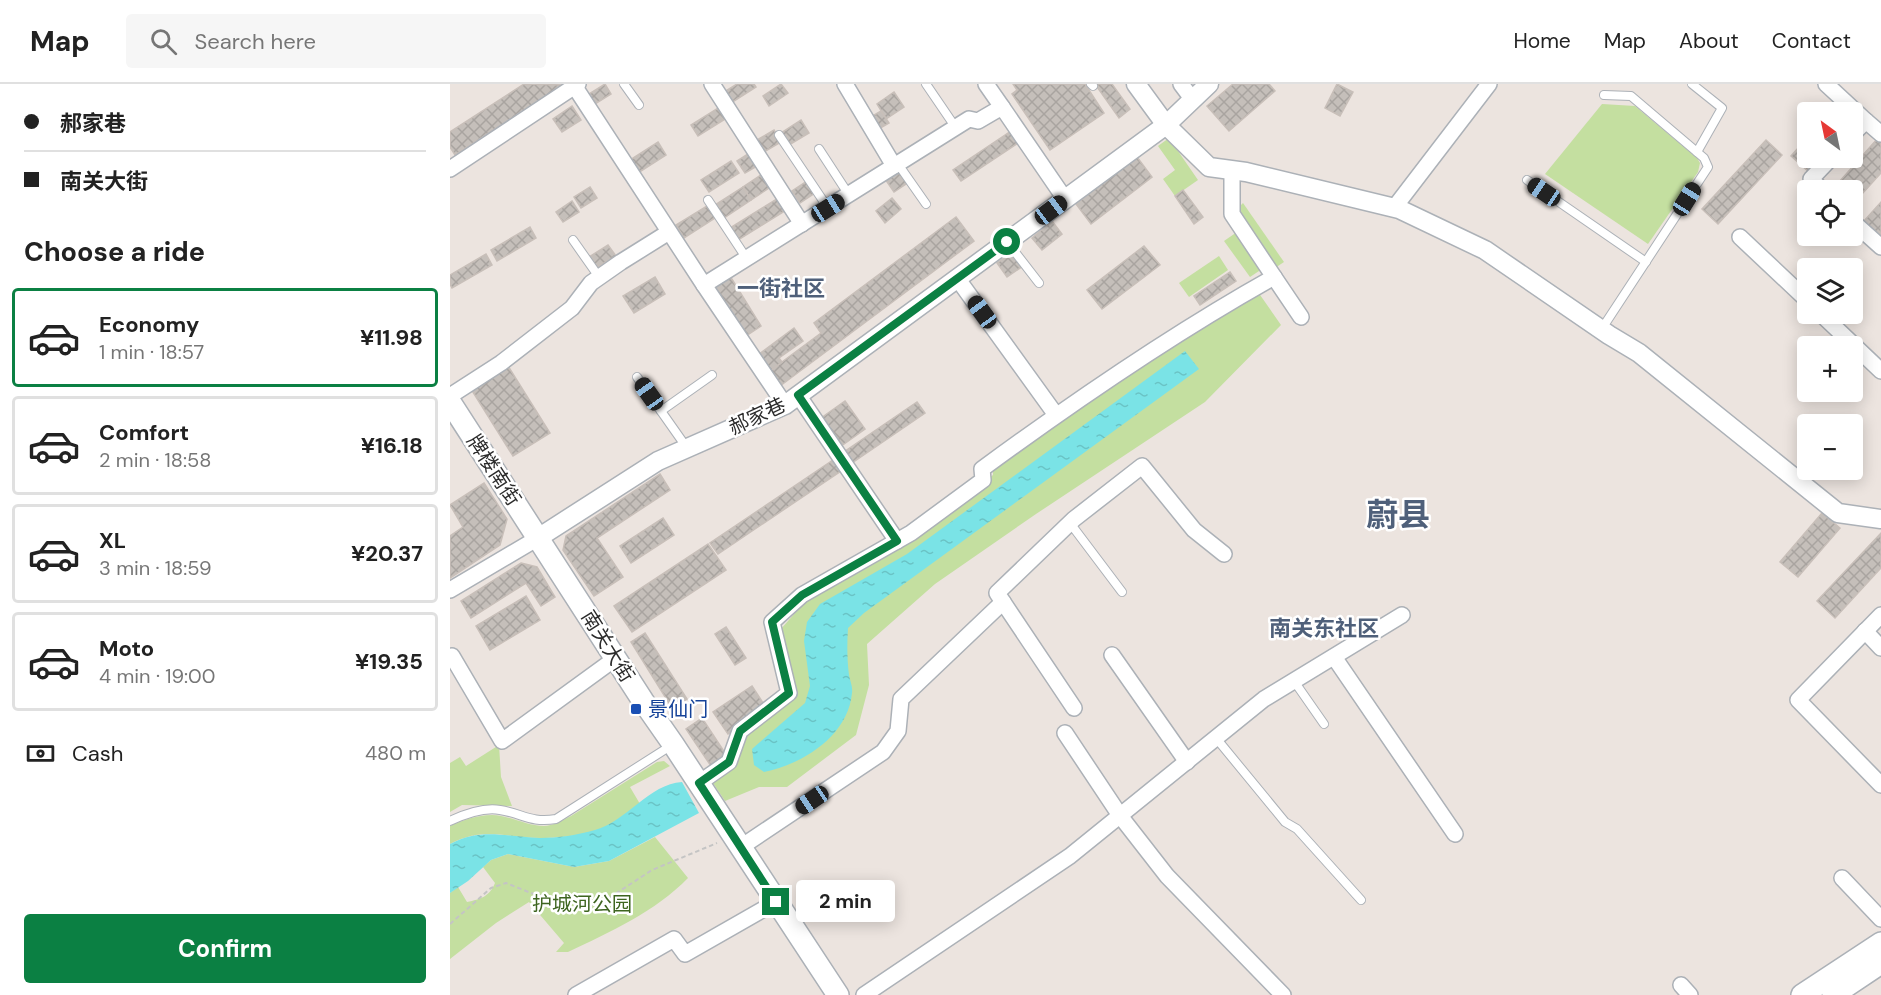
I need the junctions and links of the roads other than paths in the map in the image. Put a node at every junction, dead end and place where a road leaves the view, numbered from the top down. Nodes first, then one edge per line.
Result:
1 (624, 84) edge
2 (712, 84) edge
3 (845, 84) edge
4 (926, 84) edge
5 (986, 84) edge
6 (1136, 84) edge
7 (1181, 84) edge
8 (1209, 84) edge
9 (1488, 84) edge
10 (1692, 84) edge
11 (1826, 84) edge
12 (575, 85) edge
13 (1604, 95) dead end
14 (1192, 100) junction
15 (639, 105) dead end
16 (1002, 107) junction
17 (1866, 121) junction
18 (1863, 124) edge
19 (1166, 125) junction
20 (956, 128) junction
21 (779, 135) dead end
22 (1881, 135) edge
23 (819, 149) dead end
24 (1697, 152) junction
25 (451, 165) edge
26 (896, 165) junction
27 (1821, 168) edge
28 (1232, 170) junction
29 (1527, 180) dead end
30 (1812, 180) edge
31 (849, 195) junction
32 (1065, 199) junction
33 (708, 200) dead end
34 (926, 204) dead end
35 (828, 208) junction
36 (1394, 208) junction
37 (802, 224) junction
38 (1863, 231) edge
39 (669, 232) junction
40 (1740, 237) dead end
41 (573, 240) dead end
42 (1007, 242) junction
43 (1881, 247) edge
44 (747, 259) junction
45 (1646, 262) junction
46 (599, 277) junction
47 (1274, 277) junction
48 (957, 278) junction
49 (1039, 284) dead end
50 (704, 285) junction
51 (1797, 291) edge
52 (1301, 317) dead end
53 (1832, 324) edge
54 (1601, 330) junction
55 (1881, 371) edge
56 (712, 375) dead end
57 (637, 377) dead end
58 (450, 396) edge
59 (791, 400) junction
60 (450, 402) edge
61 (661, 411) junction
62 (1056, 415) junction
63 (687, 448) junction
64 (1881, 519) edge
65 (1070, 523) junction
66 (538, 538) junction
67 (897, 541) junction
68 (1224, 554) dead end
69 (450, 590) edge
70 (1122, 592) dead end
71 (1003, 602) junction
72 (1402, 615) dead end
73 (1881, 615) edge
74 (1865, 632) junction
75 (1881, 648) edge
76 (1112, 655) dead end
77 (451, 656) edge
78 (1334, 657) junction
79 (616, 658) junction
80 (1294, 681) junction
81 (1074, 708) dead end
82 (1324, 724) dead end
83 (1065, 733) dead end
84 (1216, 738) junction
85 (673, 744) junction
86 (1187, 762) junction
87 (699, 783) junction
88 (1881, 785) edge
89 (1120, 817) junction
90 (450, 821) edge
91 (1455, 834) dead end
92 (737, 842) junction
93 (1842, 878) dead end
94 (1361, 900) dead end
95 (776, 902) junction
96 (1881, 919) edge
97 (1881, 943) edge
98 (1881, 963) edge
99 (576, 995) edge
100 (838, 995) edge
101 (864, 995) edge
102 (1282, 995) edge
103 (1802, 995) edge
104 (1833, 995) edge

1 - 15 lane
2 - 37 street
3 - 26 street
4 - 20 lane
5 - 16 street
6 - 19 street
7 - 14 street
8 - 14 street, 郝家巷
9 - 36 street
10 - 24 lane
11 - 17 street
12 - 25 street
12 - 39 street
13 - 24 lane
14 - 19 street, 郝家巷
16 - 20 street
16 - 32 street
17 - 18 street
17 - 22 street
19 - 28 street
19 - 32 street, 郝家巷
20 - 26 street
21 - 35 lane
23 - 31 lane
24 - 45 lane
26 - 31 street
26 - 34 lane
27 - 30 street
28 - 36 street
28 - 47 street
29 - 45 lane
31 - 35 street
32 - 42 street, 郝家巷
33 - 44 lane
35 - 37 street
36 - 54 street
37 - 44 street
38 - 43 street
39 - 46 street
39 - 50 street
40 - 51 street
41 - 46 lane
42 - 48 street, 郝家巷
42 - 49 lane
44 - 50 street
45 - 54 lane
46 - 58 street
47 - 52 street
47 - 62 street
48 - 59 street, 郝家巷
48 - 62 street
50 - 59 street
53 - 55 street
54 - 64 street
56 - 61 lane
57 - 61 lane
59 - 63 street, 郝家巷
59 - 67 street
60 - 66 main road, 牌楼南街
61 - 63 lane
62 - 67 street
63 - 66 street, 郝家巷
65 - 68 street
65 - 70 lane
65 - 71 street
66 - 69 street
66 - 79 main road, 南关大街
67 - 87 street
71 - 81 street
71 - 92 street
72 - 78 street
73 - 74 street
74 - 75 street
74 - 88 street
76 - 86 street
77 - 79 street
78 - 80 street
78 - 91 street
79 - 85 main road, 南关大街
80 - 82 lane
80 - 84 street
83 - 89 street
84 - 86 street
84 - 94 lane
85 - 87 main road, 南关大街
85 - 90 lane
86 - 89 street
87 - 92 main road, 南关大街
89 - 101 street
89 - 102 street
92 - 95 main road, 南关大街
93 - 96 street
95 - 99 street
95 - 100 main road, 南关大街
97 - 103 main road
98 - 104 main road

